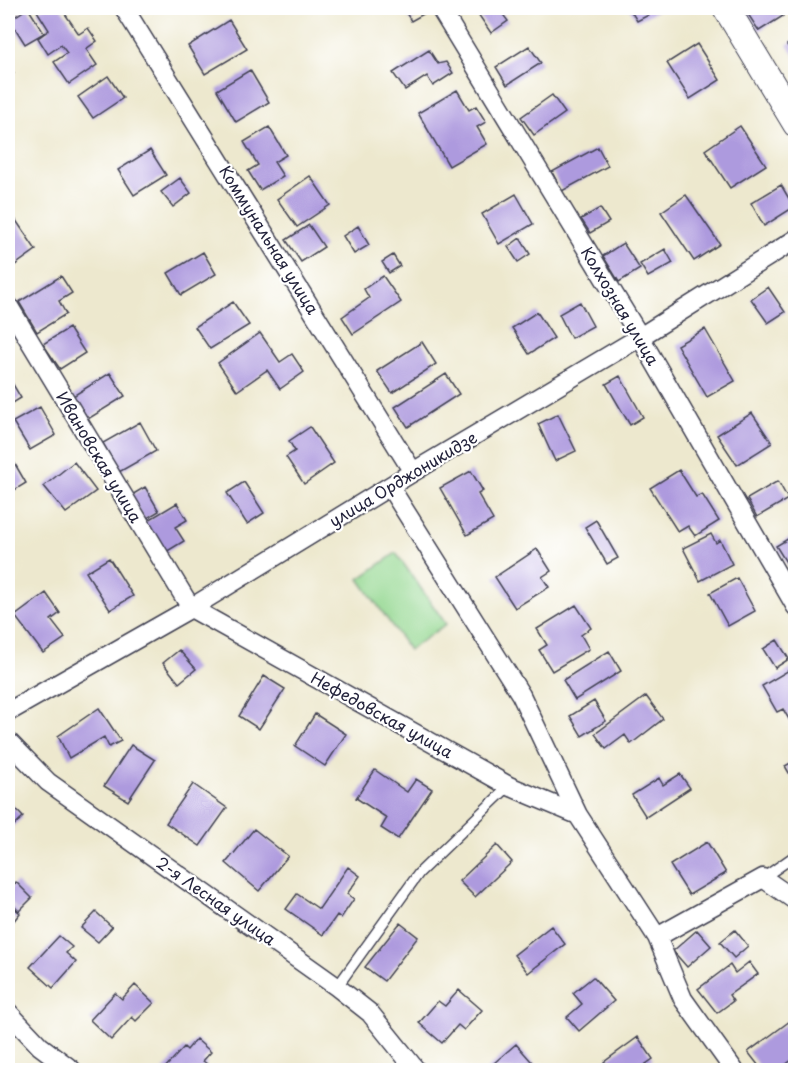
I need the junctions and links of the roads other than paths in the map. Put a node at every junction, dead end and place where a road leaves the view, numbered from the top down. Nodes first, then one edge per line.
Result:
1 (124, 8) edge
2 (440, 8) edge
3 (726, 8) edge
4 (795, 124) edge
5 (795, 240) edge
6 (8, 306) edge
7 (640, 337) junction
8 (413, 472) junction
9 (390, 487) junction
10 (795, 607) edge
11 (191, 608) junction
12 (8, 712) edge
13 (8, 741) edge
14 (509, 786) junction
15 (578, 815) junction
16 (795, 855) edge
17 (763, 878) junction
18 (795, 901) edge
19 (657, 937) junction
20 (337, 987) junction
21 (8, 1012) edge
22 (72, 1071) edge
23 (416, 1071) edge
24 (734, 1071) edge

1 - 8 street, Коммунальная улица
2 - 7 street, Колхозная улица
3 - 4 main road
5 - 7 street, улица Орджоникидзе
6 - 11 street, Ивановская улица
7 - 8 street, улица Орджоникидзе
7 - 10 street, Колхозная улица
8 - 9 street, улица Орджоникидзе
9 - 11 street, улица Орджоникидзе
9 - 15 street
11 - 12 street, улица Орджоникидзе
11 - 14 street, Нефедовская улица
13 - 20 street, 2-я Лесная улица
14 - 15 street, Нефедовская улица
14 - 20 lane
15 - 19 street
16 - 17 lane
17 - 18 street
17 - 19 street
19 - 24 street
20 - 23 street, 2-я Лесная улица
21 - 22 street

